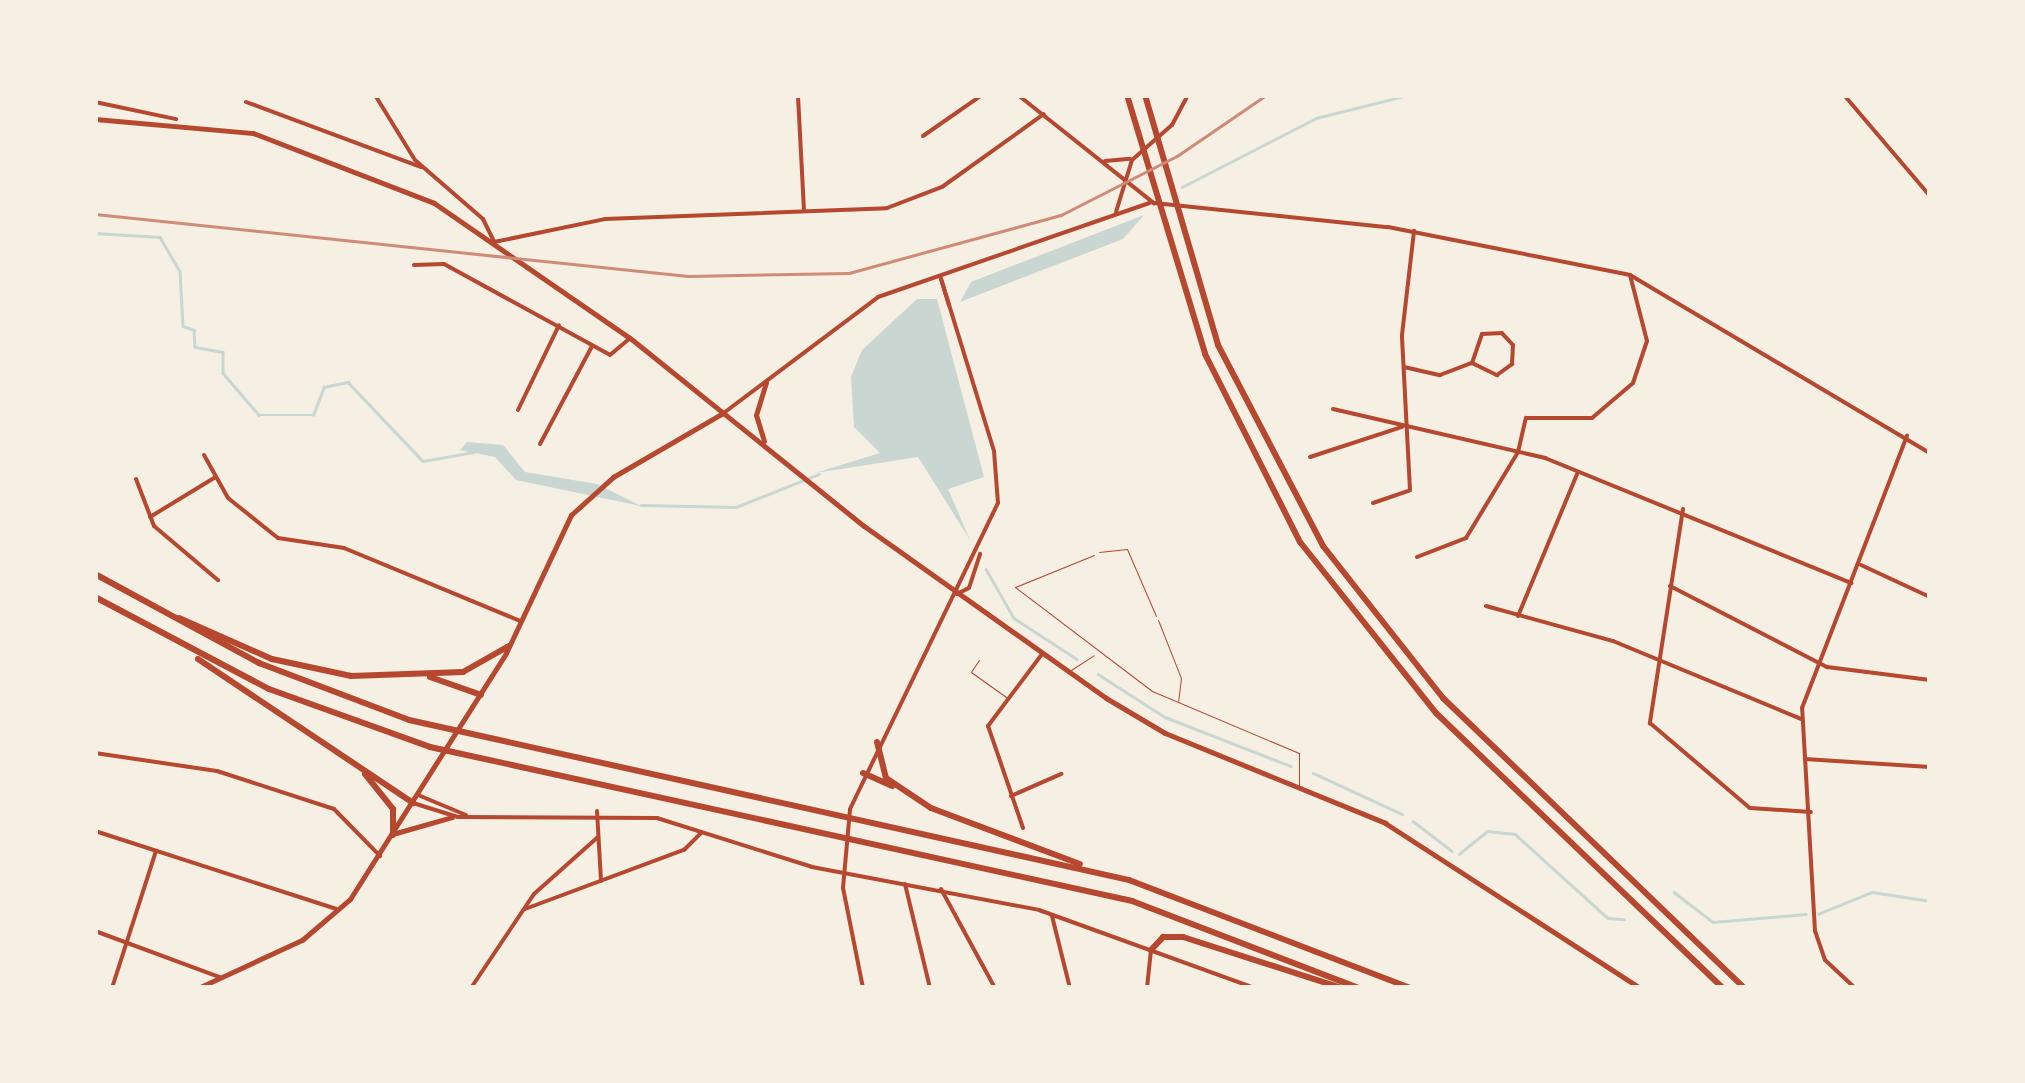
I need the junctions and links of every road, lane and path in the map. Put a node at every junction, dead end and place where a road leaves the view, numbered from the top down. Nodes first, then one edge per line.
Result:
1 (375, 95) edge
2 (982, 95) edge
3 (1018, 95) edge
4 (1127, 95) edge
5 (1145, 95) edge
6 (1188, 95) edge
7 (1844, 95) edge
8 (798, 96) edge
9 (95, 102) edge
10 (246, 102) dead end
11 (1044, 114) junction
12 (95, 119) edge
13 (176, 119) junction
14 (923, 136) dead end
15 (1134, 156) junction
16 (1102, 160) junction
17 (421, 167) junction
18 (1128, 182) junction
19 (1930, 196) edge
20 (1154, 203) junction
21 (804, 211) junction
22 (1114, 214) junction
23 (1414, 231) junction
24 (494, 242) junction
25 (414, 265) dead end
26 (1630, 275) junction
27 (941, 279) junction
28 (560, 325) junction
29 (630, 338) junction
30 (593, 345) junction
31 (1472, 363) junction
32 (1404, 367) junction
33 (766, 383) junction
34 (1333, 409) dead end
35 (518, 410) dead end
36 (725, 412) junction
37 (1407, 426) junction
38 (1907, 436) junction
39 (540, 444) dead end
40 (766, 444) junction
41 (1518, 452) junction
42 (1930, 452) edge
43 (204, 456) dead end
44 (1310, 458) dead end
45 (1578, 471) junction
46 (214, 478) junction
47 (136, 479) dead end
48 (1373, 503) dead end
49 (1682, 509) junction
50 (149, 518) junction
51 (1099, 552) dead end
52 (980, 554) junction
53 (1094, 554) dead end
54 (1417, 558) dead end
55 (1861, 565) junction
56 (95, 574) edge
57 (218, 580) dead end
58 (1852, 584) junction
59 (1670, 586) junction
60 (957, 594) junction
61 (95, 596) edge
62 (1930, 596) edge
63 (144, 603) junction
64 (1486, 606) dead end
65 (1518, 616) junction
66 (520, 621) junction
67 (164, 636) junction
68 (510, 646) junction
69 (1096, 652) junction
70 (1042, 654) junction
71 (1658, 658) junction
72 (979, 660) dead end
73 (1815, 662) junction
74 (1066, 671) junction
75 (412, 675) junction
76 (1930, 680) edge
77 (480, 694) junction
78 (1006, 697) junction
79 (1177, 704) junction
80 (1802, 719) junction
81 (877, 742) junction
82 (95, 753) edge
83 (1804, 759) junction
84 (350, 760) junction
85 (1930, 766) edge
86 (863, 773) junction
87 (1061, 774) dead end
88 (1299, 785) junction
89 (902, 790) junction
90 (1011, 796) junction
91 (416, 799) junction
92 (597, 811) junction
93 (1811, 812) junction
94 (491, 816) junction
95 (452, 817) junction
96 (1023, 828) dead end
97 (95, 831) edge
98 (702, 832) junction
99 (393, 835) junction
100 (598, 837) junction
101 (156, 851) junction
102 (380, 856) junction
103 (1100, 872) junction
104 (842, 874) junction
105 (601, 881) junction
106 (905, 884) junction
107 (941, 890) junction
108 (340, 910) junction
109 (523, 910) junction
110 (1052, 914) junction
111 (95, 931) edge
112 (127, 941) junction
113 (1151, 950) junction
114 (222, 978) junction
115 (112, 988) edge
116 (198, 988) edge
117 (471, 988) edge
118 (863, 988) edge
119 (930, 988) edge
120 (995, 988) edge
121 (1070, 988) edge
122 (1147, 988) edge
123 (1254, 988) edge
124 (1342, 988) edge
125 (1359, 988) edge
126 (1411, 988) edge
127 (1640, 988) edge
128 (1722, 988) edge
129 (1744, 988) edge
130 (1854, 988) edge

1 - 17 street
2 - 14 street
3 - 11 street
4 - 128 highway
5 - 129 highway
6 - 15 street
7 - 19 street
8 - 21 street
9 - 13 street
10 - 17 street
11 - 16 street
11 - 21 street
12 - 13 main road
13 - 24 main road
15 - 16 street
15 - 18 street
16 - 18 street
17 - 24 street
18 - 20 street
18 - 22 street
20 - 22 street
20 - 23 street
21 - 24 street
22 - 27 street
23 - 26 street
23 - 32 street
24 - 29 main road
25 - 28 street
26 - 38 street
26 - 41 street
27 - 33 street
27 - 52 street
28 - 30 street
28 - 35 street
29 - 30 street
29 - 36 main road
30 - 39 street
31 - 31 street
31 - 32 street
32 - 37 street
33 - 36 street
33 - 40 main road
34 - 37 street
36 - 40 main road
36 - 66 main road
37 - 41 street
37 - 44 street
37 - 48 street
38 - 42 street
38 - 55 street
40 - 60 main road
41 - 45 street
41 - 54 street
43 - 46 street
45 - 49 street
45 - 65 street
46 - 50 street
46 - 66 street
47 - 50 street
49 - 58 street
49 - 59 street
50 - 57 street
51 - 79 lane
52 - 60 street
52 - 60 street
53 - 69 lane
55 - 58 street
55 - 62 street
56 - 63 highway
58 - 73 street
59 - 71 street
59 - 73 street
60 - 70 main road
60 - 81 street
61 - 67 highway
63 - 75 highway
63 - 103 highway
64 - 65 street
65 - 71 street
66 - 68 main road
67 - 84 highway
67 - 125 highway
68 - 75 highway
68 - 77 main road
69 - 74 lane
69 - 79 lane
70 - 74 main road
70 - 78 street
71 - 80 street
71 - 93 street
72 - 78 lane
73 - 76 street
73 - 80 street
74 - 88 main road
75 - 77 highway
77 - 91 main road
78 - 90 street
79 - 88 lane
80 - 83 street
81 - 86 street
81 - 89 highway
82 - 102 street
83 - 85 street
83 - 93 street
84 - 91 highway
84 - 99 highway
86 - 89 highway
86 - 104 street
87 - 90 street
88 - 127 main road
89 - 103 highway
90 - 96 street
91 - 94 street
91 - 95 street
91 - 99 main road
92 - 94 street
92 - 98 street
92 - 100 street
93 - 130 street
94 - 95 street
95 - 99 main road
97 - 101 street
98 - 104 street
98 - 105 street
99 - 102 main road
100 - 105 street
100 - 109 street
101 - 108 street
101 - 112 street
102 - 108 main road
103 - 126 highway
104 - 106 street
104 - 118 street
105 - 109 street
106 - 107 street
106 - 119 street
107 - 110 street
107 - 120 street
108 - 114 main road
109 - 117 street
110 - 113 street
110 - 121 street
111 - 112 street
112 - 114 street
112 - 115 street
113 - 122 street
113 - 123 street
113 - 124 highway
114 - 116 main road

